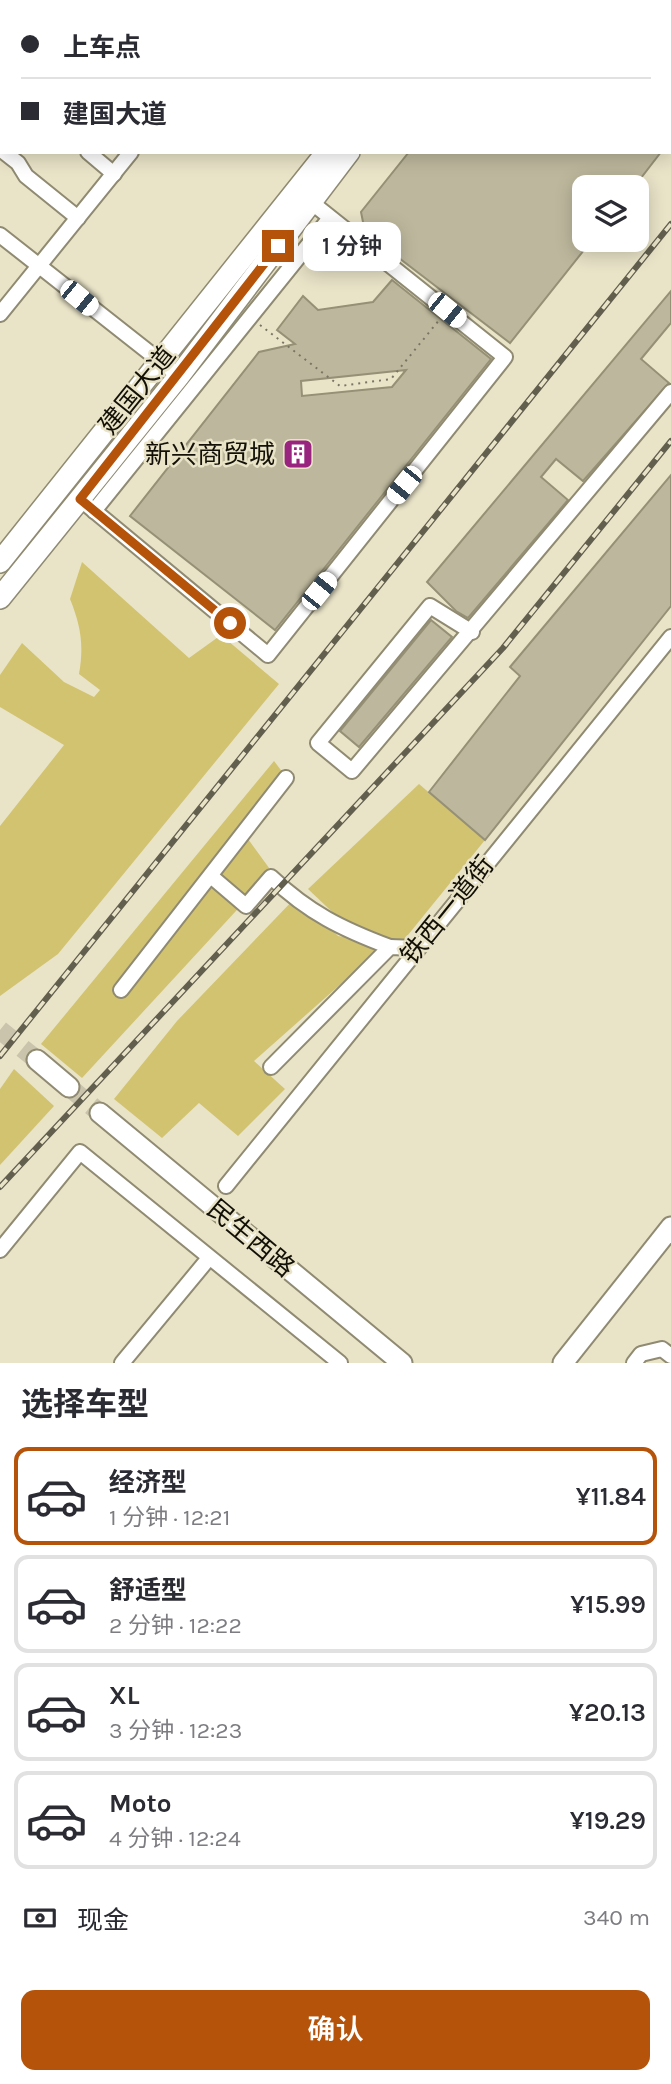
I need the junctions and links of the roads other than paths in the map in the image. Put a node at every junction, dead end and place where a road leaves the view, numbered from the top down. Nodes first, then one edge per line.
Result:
1 (6, 154) edge
2 (90, 154) edge
3 (129, 154) edge
4 (325, 154) edge
5 (347, 154) edge
6 (114, 174) junction
7 (311, 202) junction
8 (78, 218) junction
9 (331, 218) junction
10 (0, 235) edge
11 (39, 266) junction
12 (0, 314) edge
13 (159, 362) junction
14 (179, 376) junction
15 (671, 392) edge
16 (87, 505) junction
17 (0, 562) edge
18 (0, 598) edge
19 (472, 632) junction
20 (671, 637) edge
21 (286, 778) dead end
22 (212, 877) junction
23 (390, 947) junction
24 (417, 948) junction
25 (121, 990) dead end
26 (37, 1060) tunnel mouth
27 (271, 1067) dead end
28 (69, 1087) tunnel mouth
29 (100, 1112) tunnel mouth
30 (226, 1186) dead end
31 (669, 1233) edge
32 (0, 1250) edge
33 (209, 1258) junction
34 (671, 1356) edge
35 (122, 1363) edge
36 (340, 1363) edge
37 (402, 1363) edge
38 (563, 1363) edge
39 (634, 1363) edge

1 - 8 street
2 - 6 street
3 - 6 street
4 - 13 highway, 建国大道
5 - 7 highway, 建国大道
6 - 8 street
7 - 9 street
7 - 14 highway, 建国大道
8 - 11 street
9 - 16 street
9 - 16 street
10 - 11 street
11 - 12 street
11 - 13 street
13 - 14 street
13 - 17 highway, 建国大道
14 - 16 highway, 建国大道
15 - 19 street
16 - 18 highway, 建国大道
19 - 19 street
20 - 24 street, 铁西一道街
21 - 22 street
22 - 23 street
22 - 25 street
23 - 24 street
23 - 27 street
24 - 30 street, 铁西一道街
26 - 28 main road
29 - 37 main road, 民生西路
31 - 38 main road
32 - 33 street
33 - 35 street
33 - 36 street
34 - 39 street

